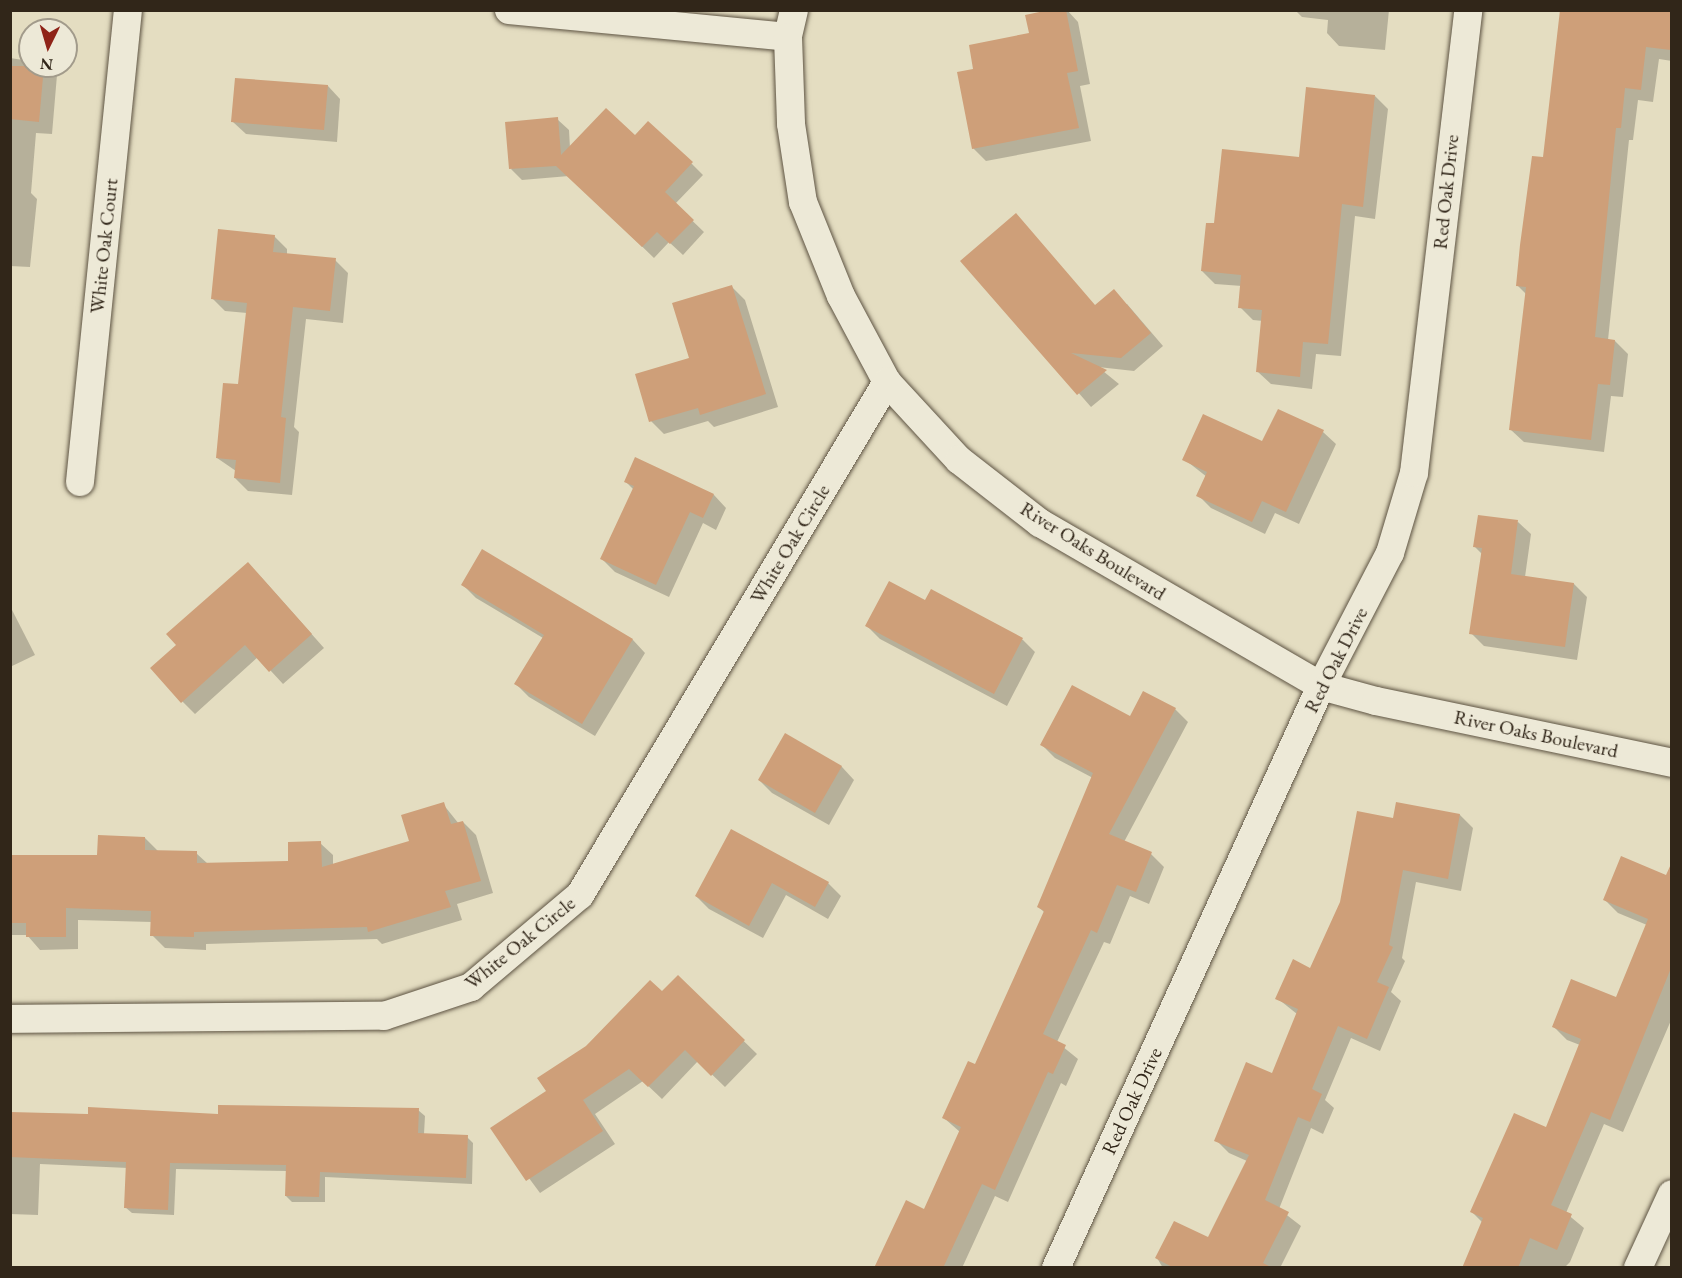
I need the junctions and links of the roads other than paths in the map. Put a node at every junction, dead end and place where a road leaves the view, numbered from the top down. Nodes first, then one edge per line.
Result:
1 (128, 10) edge
2 (509, 10) edge
3 (1468, 10) edge
4 (791, 24) edge
5 (887, 382) junction
6 (80, 482) dead end
7 (1321, 686) junction
8 (1671, 762) edge
9 (10, 1019) edge
10 (1671, 1194) edge
11 (1056, 1268) edge
12 (1638, 1268) edge

1 - 6 street, White Oak Court
2 - 4 street
3 - 7 street, Red Oak Drive
4 - 5 street, River Oaks Boulevard
5 - 7 street, River Oaks Boulevard
5 - 9 street, White Oak Circle
7 - 8 street, River Oaks Boulevard
7 - 11 street, Red Oak Drive
10 - 12 street

